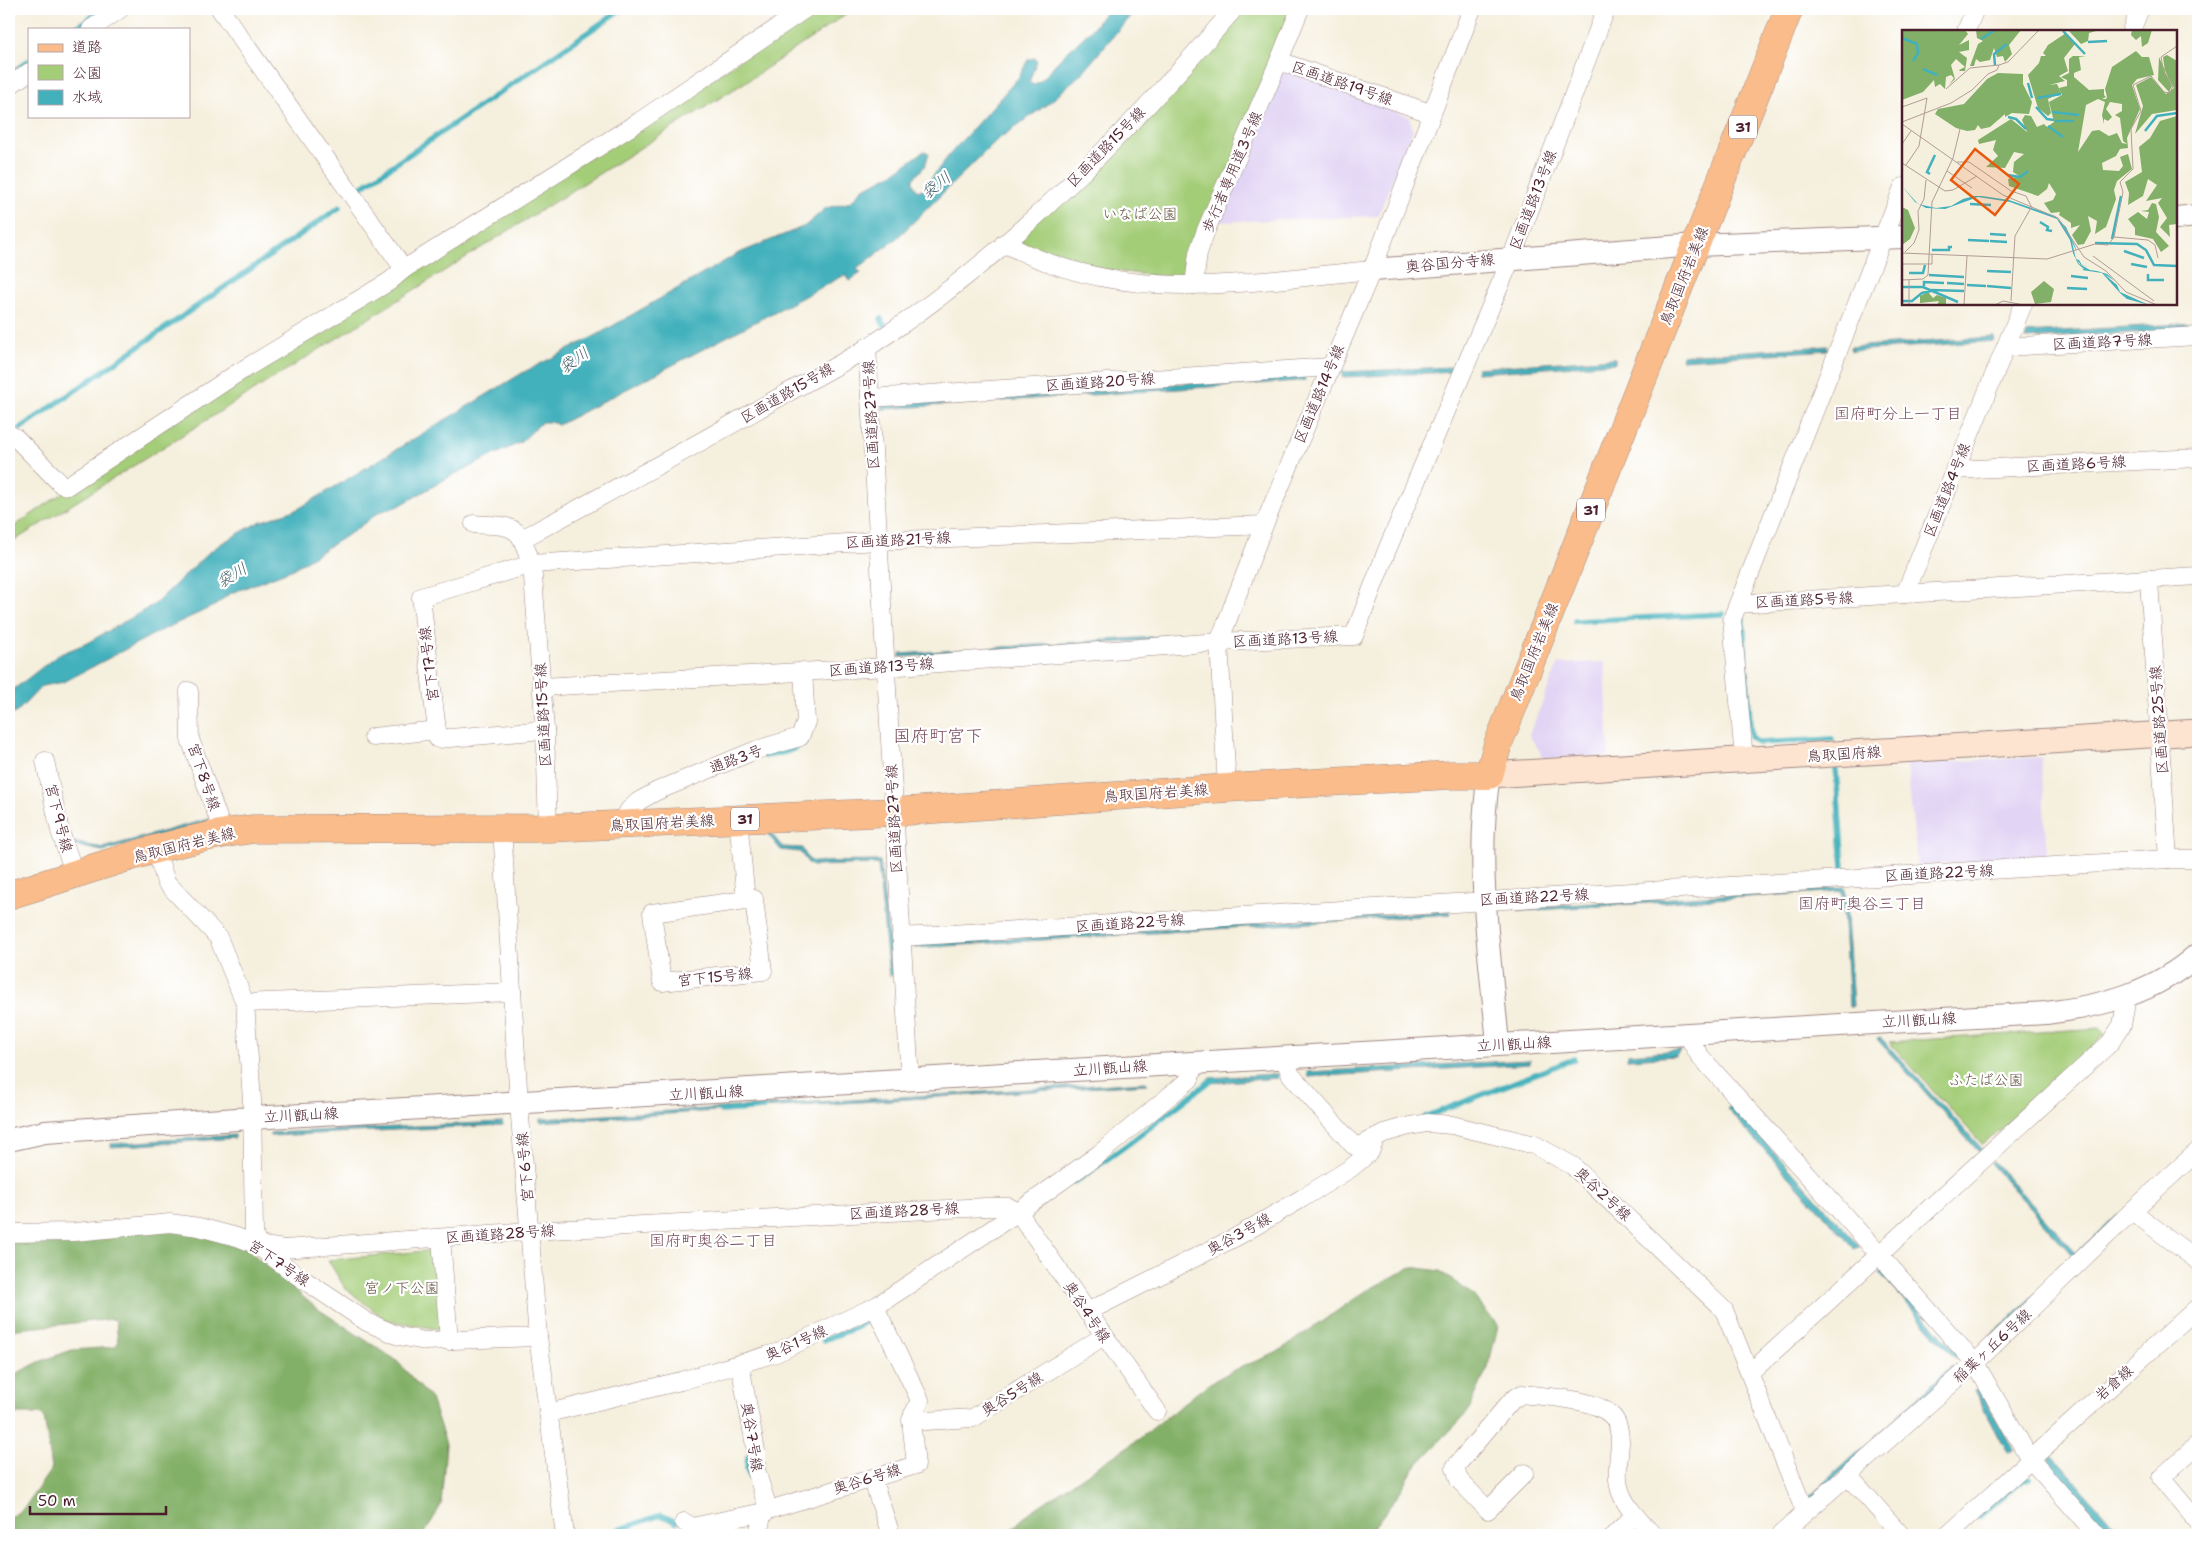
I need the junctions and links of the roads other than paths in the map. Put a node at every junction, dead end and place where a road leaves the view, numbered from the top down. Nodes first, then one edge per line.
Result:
1 (120, 9) edge
2 (220, 9) edge
3 (805, 9) edge
4 (1234, 9) edge
5 (1300, 9) edge
6 (1472, 9) edge
7 (1606, 9) edge
8 (1789, 9) edge
9 (1975, 9) edge
10 (2140, 9) edge
11 (92, 28) edge
12 (1966, 30) edge
13 (2131, 30) edge
14 (1279, 61) junction
15 (28, 73) edge
16 (9, 86) edge
17 (1430, 113) junction
18 (1902, 192) edge
19 (2198, 216) edge
20 (2177, 218) edge
21 (1893, 238) edge
22 (1004, 243) junction
23 (1696, 245) junction
24 (1511, 258) junction
25 (404, 269) junction
26 (1372, 270) junction
27 (1194, 285) junction
28 (2023, 305) edge
29 (2198, 336) edge
30 (867, 347) junction
31 (2006, 347) junction
32 (1330, 367) junction
33 (870, 398) junction
34 (9, 434) edge
35 (2198, 458) edge
36 (1954, 470) junction
37 (474, 524) dead end
38 (1264, 525) junction
39 (522, 538) junction
40 (877, 540) junction
41 (532, 564) junction
42 (2198, 576) edge
43 (2149, 581) junction
44 (1905, 594) junction
45 (1738, 604) junction
46 (1219, 642) junction
47 (886, 667) junction
48 (803, 672) junction
49 (542, 687) junction
50 (189, 691) dead end
51 (437, 730) junction
52 (545, 730) junction
53 (2198, 732) edge
54 (2160, 734) junction
55 (373, 737) dead end
56 (1744, 760) junction
57 (45, 761) dead end
58 (1489, 775) junction
59 (1227, 788) junction
60 (894, 812) junction
61 (738, 819) junction
62 (621, 824) junction
63 (502, 828) junction
64 (548, 828) junction
65 (223, 832) junction
66 (156, 850) junction
67 (2168, 859) junction
68 (2198, 859) edge
69 (75, 875) junction
70 (9, 894) edge
71 (746, 900) junction
72 (1484, 900) junction
73 (901, 937) junction
74 (2198, 954) edge
75 (512, 992) junction
76 (2126, 997) junction
77 (245, 1003) junction
78 (1687, 1034) junction
79 (1498, 1044) junction
80 (1284, 1058) junction
81 (1194, 1062) junction
82 (910, 1081) junction
83 (519, 1104) junction
84 (252, 1118) junction
85 (1376, 1137) junction
86 (9, 1140) edge
87 (2198, 1150) edge
88 (2132, 1211) junction
89 (1018, 1212) junction
90 (530, 1231) junction
91 (9, 1233) edge
92 (441, 1238) junction
93 (257, 1245) junction
94 (1878, 1253) junction
95 (2198, 1261) edge
96 (875, 1307) junction
97 (2198, 1307) edge
98 (1087, 1312) junction
99 (1104, 1336) junction
100 (538, 1337) junction
101 (449, 1341) junction
102 (1974, 1363) junction
103 (740, 1365) junction
104 (1750, 1373) junction
105 (1157, 1411) dead end
106 (548, 1413) junction
107 (913, 1414) junction
108 (2198, 1444) edge
109 (2030, 1459) junction
110 (1525, 1473) dead end
111 (1848, 1475) junction
112 (872, 1478) junction
113 (768, 1509) junction
114 (1805, 1512) junction
115 (1635, 1514) junction
116 (684, 1522) dead end
117 (2198, 1522) edge
118 (1951, 1534) edge
119 (565, 1535) edge
120 (758, 1535) edge
121 (892, 1535) edge
122 (1614, 1535) edge
123 (1653, 1535) edge
124 (1780, 1535) edge
125 (1901, 1535) edge
126 (2097, 1535) edge

1 - 11 street
2 - 25 street
3 - 25 street
4 - 22 street, 区画道路15号線
5 - 14 street, 区画道路19号線
6 - 17 street, 区画道路14号線
7 - 24 street, 区画道路13号線
8 - 23 main road, 鳥取国府岩美線 / 31
9 - 12 street
10 - 13 street
14 - 17 street, 区画道路19号線
14 - 27 street, 歩行者専用道3号線
15 - 16 street
17 - 26 street, 区画道路14号線
18 - 21 street, 区画道路5号線
19 - 20 street
21 - 23 street, 奥谷国分寺線
21 - 45 street, 区画道路5号線
22 - 27 street, 奥谷国分寺線
22 - 30 street, 区画道路15号線
23 - 24 street, 奥谷国分寺線
23 - 58 main road, 鳥取国府岩美線 / 31
24 - 26 street, 奥谷国分寺線
24 - 46 street, 区画道路13号線
25 - 34 street
26 - 27 street, 奥谷国分寺線
26 - 32 street, 区画道路14号線
28 - 31 street, 区画道路4号線
29 - 31 street, 区画道路7号線
30 - 33 street, 区画道路27号線
30 - 39 street, 区画道路15号線
31 - 36 street, 区画道路4号線
32 - 33 street, 区画道路20号線
32 - 38 street, 区画道路14号線
33 - 40 street, 区画道路27号線
35 - 36 street, 区画道路6号線
36 - 44 street, 区画道路4号線
37 - 39 street
38 - 40 street, 区画道路21号線
38 - 46 street, 区画道路14号線
39 - 41 street, 区画道路15号線
40 - 41 street, 区画道路21号線
40 - 47 street, 区画道路27号線
41 - 49 street, 区画道路15号線
41 - 51 street, 宮下17号線
42 - 43 street, 区画道路5号線
43 - 44 street, 区画道路5号線
43 - 54 street, 区画道路25号線
44 - 45 street, 区画道路5号線
45 - 56 street
46 - 47 street, 区画道路13号線
46 - 59 street, 区画道路14号線
47 - 48 street, 区画道路13号線
47 - 60 street, 区画道路27号線
48 - 49 street, 区画道路13号線
48 - 62 street, 通路3号
49 - 52 street, 区画道路15号線
50 - 65 street, 宮下8号線
51 - 52 street
51 - 55 street
52 - 64 street, 区画道路15号線
53 - 54 main road, 鳥取国府線
54 - 56 main road, 鳥取国府線
54 - 67 street, 区画道路25号線
56 - 58 main road, 鳥取国府線
57 - 69 street, 宮下9号線
58 - 59 main road, 鳥取国府岩美線 / 31
58 - 72 street
59 - 60 main road, 鳥取国府岩美線 / 31
60 - 61 main road, 鳥取国府岩美線 / 31
60 - 73 street, 区画道路27号線
61 - 62 main road, 鳥取国府岩美線 / 31
61 - 71 street, 宮下15号線
62 - 64 main road, 鳥取国府岩美線 / 31
63 - 64 main road, 鳥取国府岩美線 / 31
63 - 65 main road, 鳥取国府岩美線 / 31
63 - 75 street, 宮下6号線
65 - 66 main road, 鳥取国府岩美線 / 31
66 - 69 main road, 鳥取国府岩美線 / 31
66 - 77 street
67 - 68 street, 区画道路22号線
67 - 72 street, 区画道路22号線
69 - 70 main road, 鳥取国府岩美線 / 31
71 - 71 street, 宮下15号線
72 - 73 street, 区画道路22号線
72 - 79 street
73 - 82 street, 区画道路27号線
74 - 76 street, 立川甑山線
75 - 77 street
75 - 83 street, 宮下6号線
76 - 78 street, 立川甑山線
76 - 94 street
77 - 84 street
78 - 79 street, 立川甑山線
78 - 94 street
79 - 80 street, 立川甑山線
80 - 81 street, 立川甑山線
80 - 85 street, 奥谷2号線
81 - 82 street, 立川甑山線
81 - 89 street
82 - 83 street, 立川甑山線
83 - 84 street, 立川甑山線
83 - 90 street, 宮下6号線
84 - 86 street, 立川甑山線
84 - 93 street
85 - 98 street, 奥谷3号線
85 - 104 street, 奥谷2号線
87 - 88 street, 稲葉ヶ丘6号線
88 - 95 street
88 - 102 street, 稲葉ヶ丘6号線
89 - 90 street, 区画道路28号線
89 - 96 street, 奥谷1号線
89 - 98 street, 奥谷4号線
90 - 92 street, 区画道路28号線
90 - 100 street, 宮下6号線
91 - 93 street, 宮下7号線
92 - 93 street, 区画道路28号線
92 - 101 street
93 - 101 street, 宮下7号線
94 - 102 street
94 - 104 street
96 - 103 street, 奥谷1号線
96 - 107 street, 奥谷6号線
97 - 109 street, 岩倉線
98 - 99 street, 奥谷4号線
99 - 105 street, 奥谷4号線
99 - 107 street, 奥谷5号線
100 - 101 street, 宮下7号線
100 - 106 street, 宮下6号線
102 - 109 street
102 - 111 street, 稲葉ヶ丘6号線
103 - 106 street, 奥谷1号線
103 - 113 street, 奥谷7号線
104 - 114 street, 奥谷2号線
106 - 119 street, 宮下6号線
107 - 112 street, 奥谷6号線
108 - 117 street
109 - 118 street, 岩倉線
109 - 126 street
110 - 115 street
111 - 114 street, 稲葉ヶ丘6号線
111 - 125 street
112 - 113 street, 奥谷6号線
112 - 121 street
113 - 116 street, 奥谷6号線
113 - 120 street
114 - 124 street, 稲葉ヶ丘6号線
115 - 122 street
115 - 123 street

